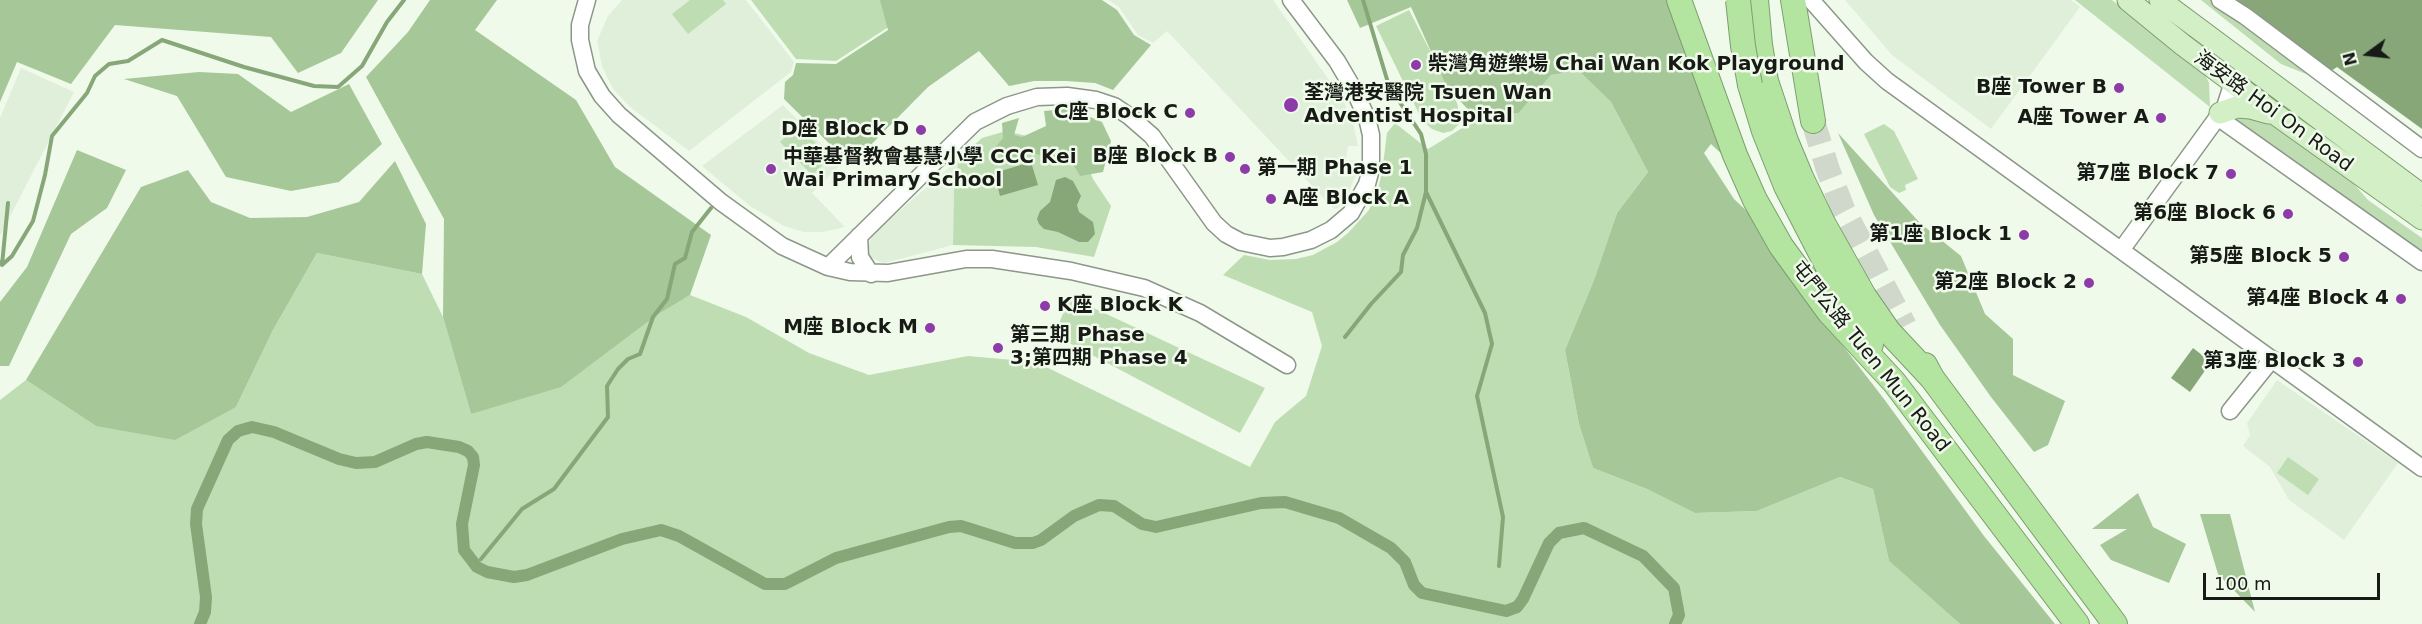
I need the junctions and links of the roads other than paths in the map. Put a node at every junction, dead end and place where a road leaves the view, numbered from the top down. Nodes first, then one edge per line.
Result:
1 (587, 0) edge
2 (1291, 0) edge
3 (1679, 0) edge
4 (1738, 0) edge
5 (1756, 0) edge
6 (1793, 0) edge
7 (1811, 0) edge
8 (2128, 0) edge
9 (2160, 0) edge
10 (2220, 0) edge
11 (2210, 39) junction
12 (2232, 82) junction
13 (1758, 83) junction
14 (1810, 110) tunnel mouth
15 (2275, 114) junction
16 (2222, 117) junction
17 (2422, 149) edge
18 (2422, 195) edge
19 (2422, 219) edge
20 (859, 236) junction
21 (2122, 249) junction
22 (2422, 262) edge
23 (828, 267) junction
24 (871, 274) junction
25 (1905, 326) tunnel mouth
26 (2272, 359) junction
27 (1287, 365) dead end
28 (1932, 378) junction
29 (1894, 382) junction
30 (2230, 411) dead end
31 (2422, 468) edge
32 (2077, 624) edge
33 (2115, 624) edge

1 - 23 street
2 - 20 street
3 - 29 highway, 屯門公路 Tuen Mun Road
4 - 13 highway, bridge
5 - 13 highway
6 - 14 highway
7 - 21 street
8 - 12 main road, 海安路 Hoi On Road
9 - 11 main road, 海安路 Hoi On Road
10 - 17 street
11 - 12 main road
11 - 18 main road, 海安路 Hoi On Road
12 - 15 main road, 海安路 Hoi On Road
12 - 16 street
13 - 28 highway
13 - 29 highway
15 - 16 main road
15 - 19 main road, 海安路 Hoi On Road
16 - 21 street
16 - 22 street
20 - 23 street
20 - 24 street
21 - 26 street
23 - 24 street
24 - 27 street
25 - 28 highway, 屯門公路 Tuen Mun Road
26 - 30 street
26 - 31 street
28 - 33 highway, 屯門公路 Tuen Mun Road
29 - 32 highway, 屯門公路 Tuen Mun Road

